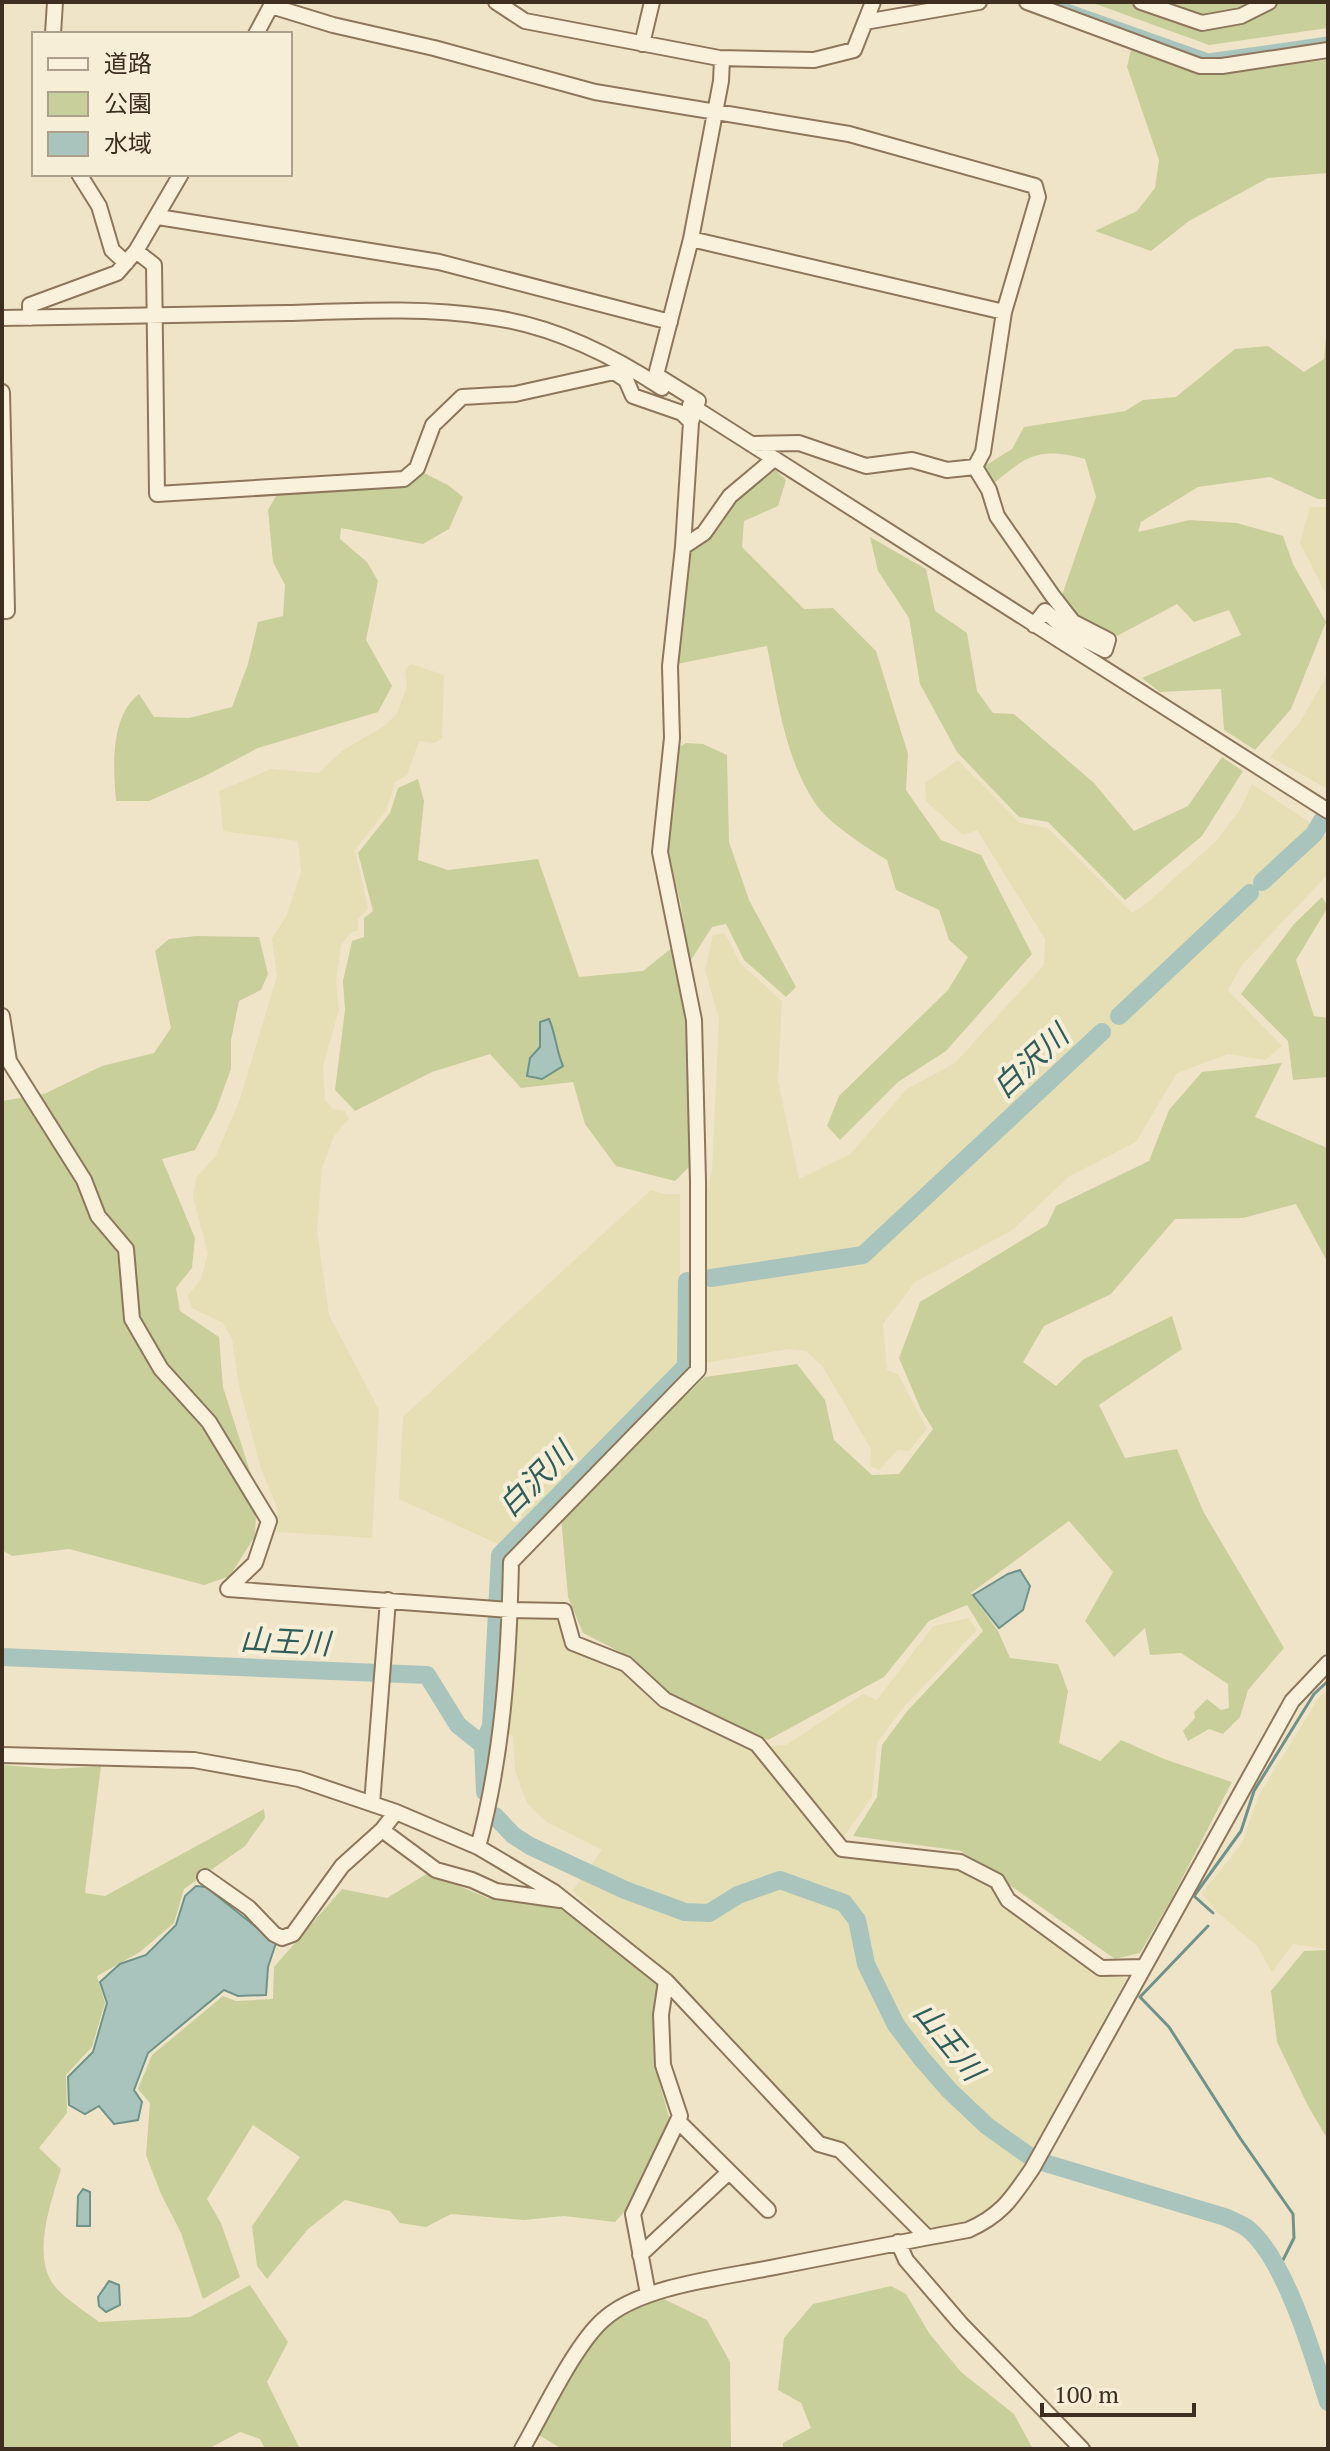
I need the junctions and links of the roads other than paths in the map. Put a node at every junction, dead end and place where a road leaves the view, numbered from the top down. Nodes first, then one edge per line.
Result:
1 (55, 2) edge
2 (496, 2) edge
3 (652, 2) edge
4 (873, 2) edge
5 (979, 2) edge
6 (1027, 2) edge
7 (1141, 2) edge
8 (1269, 2) edge
9 (865, 22) junction
10 (53, 32) edge
11 (257, 32) edge
12 (642, 44) junction
13 (1328, 50) edge
14 (722, 59) junction
15 (715, 112) junction
16 (80, 176) edge
17 (180, 176) edge
18 (158, 217) junction
19 (691, 239) junction
20 (136, 251) junction
21 (126, 263) junction
22 (1004, 312) junction
23 (154, 315) junction
24 (2, 318) edge
25 (30, 318) junction
26 (670, 322) junction
27 (2, 392) edge
28 (693, 416) junction
29 (751, 444) junction
30 (774, 459) junction
31 (975, 467) junction
32 (683, 547) junction
33 (2, 611) edge
34 (1034, 625) junction
35 (1328, 811) edge
36 (2, 1016) edge
37 (388, 1600) junction
38 (510, 1610) junction
39 (1328, 1663) edge
40 (2, 1755) edge
41 (372, 1804) junction
42 (396, 1812) junction
43 (382, 1830) junction
44 (478, 1847) junction
45 (205, 1877) dead end
46 (563, 1900) junction
47 (1143, 1967) junction
48 (666, 1981) junction
49 (678, 2121) junction
50 (729, 2172) junction
51 (768, 2210) dead end
52 (926, 2236) junction
53 (898, 2242) junction
54 (640, 2255) junction
55 (648, 2294) junction
56 (522, 2449) edge
57 (1082, 2449) edge

1 - 10 street
2 - 12 street
3 - 12 street
4 - 9 street
5 - 9 street
6 - 13 street
7 - 8 street
9 - 14 street
11 - 15 street
12 - 14 street
14 - 15 street
15 - 19 street
15 - 22 street
16 - 21 street
17 - 18 street
18 - 20 street
18 - 26 street
19 - 22 street
19 - 26 street
20 - 21 street
20 - 23 street
21 - 25 street
22 - 31 street
23 - 25 street
23 - 28 street
23 - 28 street
24 - 25 street
26 - 28 street
27 - 33 street
28 - 29 street
28 - 32 street
29 - 30 street
29 - 31 street
30 - 32 street
30 - 34 street
31 - 34 street
32 - 38 street
34 - 35 street
36 - 37 street
37 - 38 street
37 - 41 street
38 - 44 street
38 - 47 street
39 - 47 street
40 - 41 street
41 - 42 street
42 - 43 street
42 - 44 street
43 - 45 street
43 - 46 street
44 - 46 street
46 - 48 street
47 - 52 street
48 - 49 street
48 - 52 street
49 - 50 street
49 - 54 street
50 - 51 street
50 - 54 street
52 - 53 street
53 - 55 street
53 - 57 street
54 - 55 street
55 - 56 street

